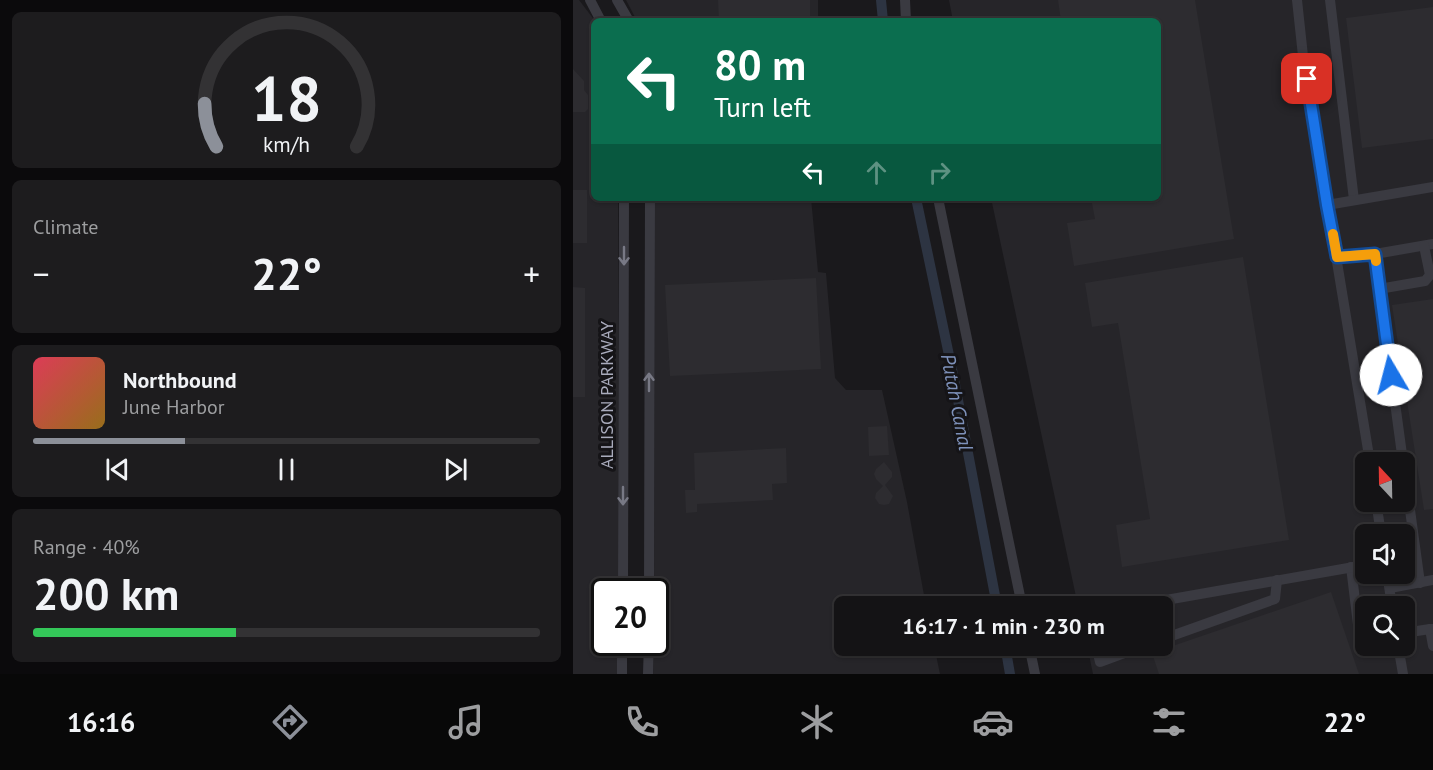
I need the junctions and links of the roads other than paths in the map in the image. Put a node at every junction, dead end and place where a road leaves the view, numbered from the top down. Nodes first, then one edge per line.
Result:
1 (589, 0) edge
2 (617, 0) edge
3 (905, 0) edge
4 (1297, 0) edge
5 (1330, 0) edge
6 (599, 18) edge
7 (627, 18) edge
8 (906, 18) edge
9 (1433, 187) edge
10 (1354, 200) junction
11 (624, 201) edge
12 (650, 201) edge
13 (939, 201) edge
14 (1327, 205) junction
15 (1428, 245) edge
16 (1375, 254) junction
17 (1337, 257) junction
18 (1379, 289) junction
19 (1368, 452) edge
20 (1402, 452) edge
21 (1410, 512) edge
22 (1355, 566) edge
23 (1351, 567) junction
24 (623, 578) edge
25 (649, 578) edge
26 (1278, 580) junction
27 (1433, 580) edge
28 (1420, 583) junction
29 (1389, 584) edge
30 (1390, 588) junction
31 (1019, 596) edge
32 (1391, 596) edge
33 (1173, 599) edge
34 (1355, 600) edge
35 (1432, 629) edge
36 (1415, 631) edge
37 (1173, 635) edge
38 (1433, 646) edge
39 (622, 656) edge
40 (649, 656) edge
41 (1031, 656) edge
42 (1098, 656) edge
43 (1116, 656) edge
44 (1400, 656) edge
45 (622, 674) edge
46 (648, 674) edge
47 (1035, 674) edge
48 (1403, 674) edge

1 - 6 street
2 - 7 street
3 - 8 street
4 - 14 street
5 - 10 street
9 - 10 street
10 - 14 street
11 -> 24 street, ALLISON PARKWAY
25 -> 12 street
13 - 31 street
14 - 17 street
15 - 16 street
15 - 18 street
16 - 17 street
16 - 18 street
17 - 19 street
18 - 20 street
21 - 28 street
22 - 23 street
23 - 26 street
23 - 34 street
26 - 33 street
26 - 37 street
27 - 28 street
28 - 30 street
29 - 30 street
30 - 32 street
35 - 36 street
35 - 38 street
39 - 45 street
40 - 46 street
41 - 47 street
42 - 43 street
44 - 48 street

